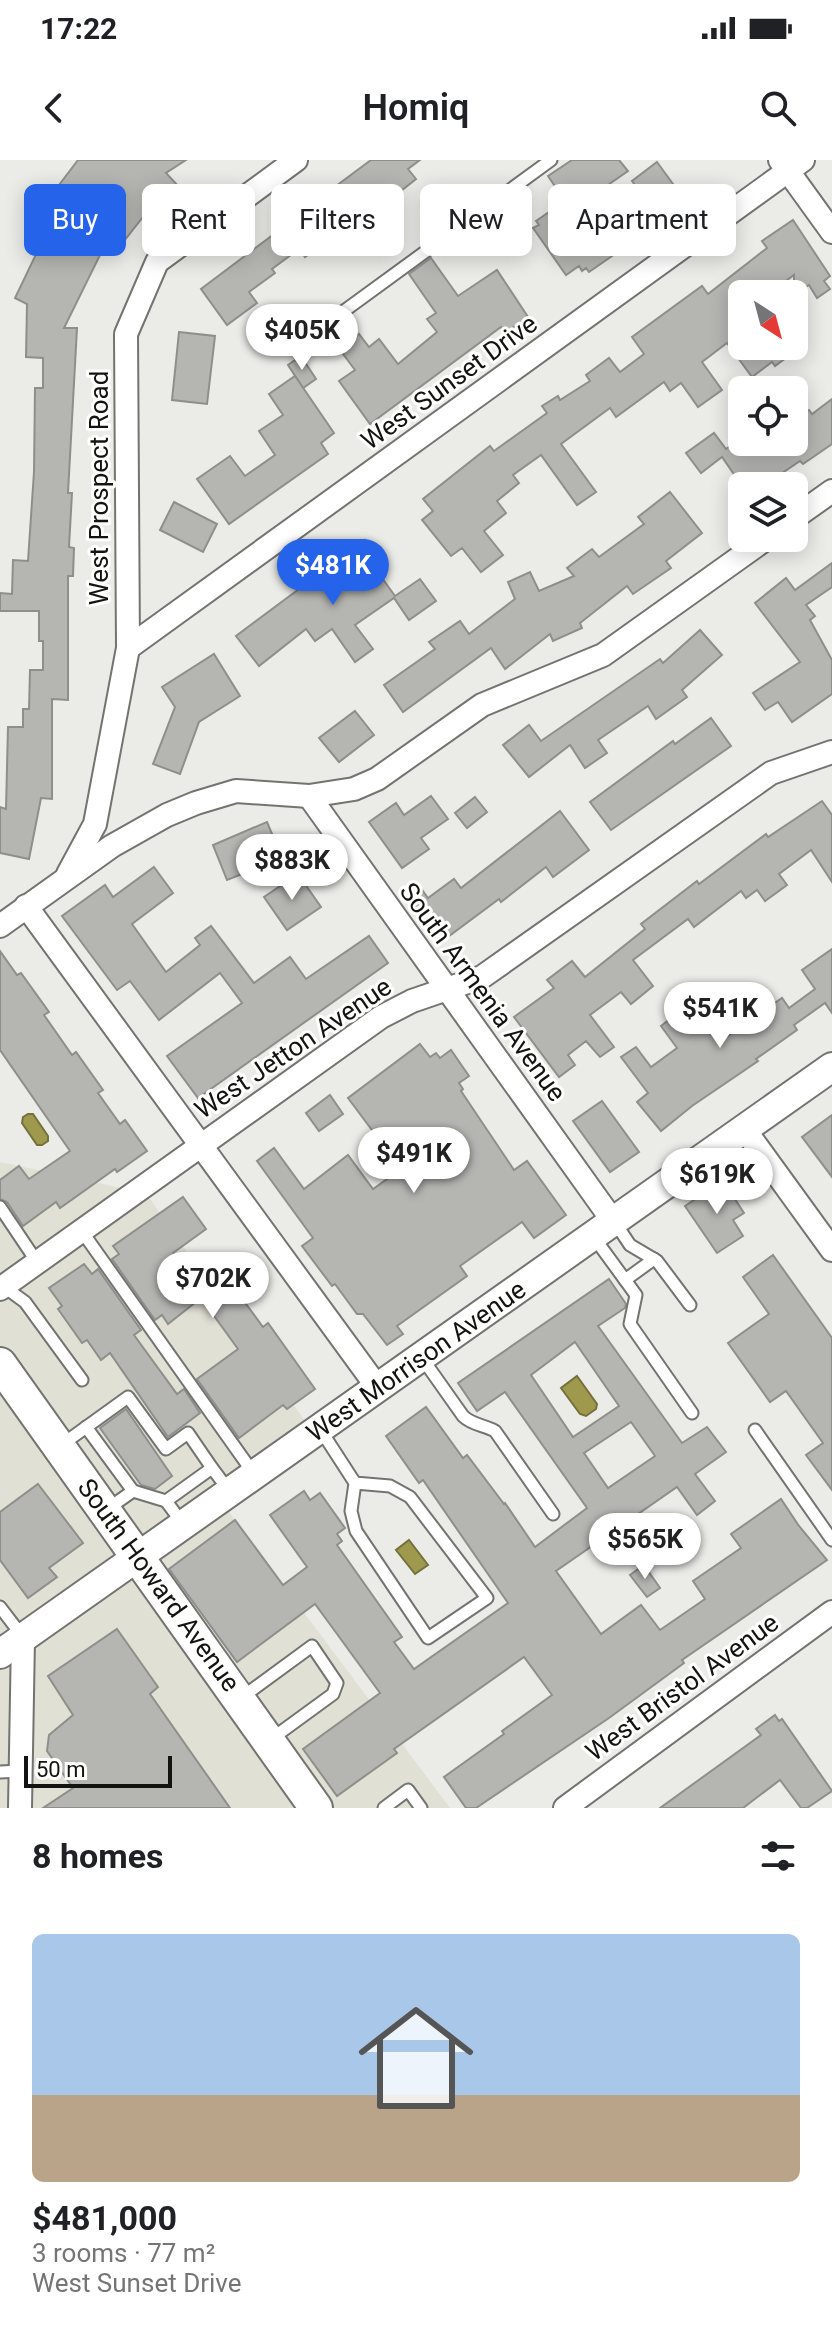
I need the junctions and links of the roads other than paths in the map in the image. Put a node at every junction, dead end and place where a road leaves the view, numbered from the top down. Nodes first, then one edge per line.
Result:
1 (296, 160) edge
2 (551, 160) edge
3 (791, 164) edge
4 (832, 232) edge
5 (307, 338) dead end
6 (832, 491) edge
7 (808, 508) edge
8 (747, 552) edge
9 (128, 648) junction
10 (832, 752) edge
11 (309, 796) junction
12 (63, 882) junction
13 (26, 906) junction
14 (0, 926) edge
15 (446, 989) junction
16 (832, 1067) edge
17 (745, 1130) junction
18 (198, 1146) junction
19 (0, 1207) edge
20 (603, 1228) junction
21 (81, 1230) junction
22 (832, 1250) edge
23 (654, 1259) junction
24 (37, 1262) junction
25 (625, 1280) junction
26 (1, 1286) edge
27 (690, 1305) dead end
28 (421, 1357) junction
29 (0, 1364) edge
30 (82, 1380) dead end
31 (378, 1388) junction
32 (692, 1413) dead end
33 (86, 1427) junction
34 (320, 1429) junction
35 (755, 1430) dead end
36 (59, 1446) junction
37 (212, 1468) junction
38 (254, 1475) junction
39 (355, 1483) junction
40 (133, 1491) junction
41 (230, 1492) junction
42 (166, 1501) junction
43 (106, 1510) junction
44 (553, 1514) dead end
45 (183, 1524) junction
46 (832, 1540) edge
47 (139, 1556) junction
48 (0, 1607) edge
49 (832, 1612) edge
50 (23, 1638) junction
51 (0, 1654) edge
52 (240, 1699) junction
53 (270, 1740) junction
54 (10, 1772) edge
55 (20, 1808) edge
56 (316, 1808) edge
57 (384, 1808) edge
58 (421, 1808) edge
59 (565, 1808) edge

1 - 9 street, West Prospect Road
2 - 5 lane
3 - 4 street
3 - 9 street, West Sunset Drive
6 - 7 street
8 - 11 street
9 - 12 street, West Prospect Road
10 - 15 street, West Jetton Avenue
11 - 12 street
11 - 15 street, South Armenia Avenue
12 - 13 street
13 - 14 street
13 - 18 street
15 - 18 street, West Jetton Avenue
15 - 20 street, South Armenia Avenue
16 - 17 street, West Morrison Avenue
17 - 20 street, West Morrison Avenue
17 - 22 street
18 - 21 street, West Jetton Avenue
18 - 31 street
19 - 24 lane
20 - 23 lane
20 - 25 lane
20 - 28 street, West Morrison Avenue
21 - 24 street, West Jetton Avenue
21 - 38 lane
23 - 25 lane
23 - 27 lane
24 - 26 street, West Jetton Avenue
25 - 32 lane
26 - 30 lane
28 - 31 street, West Morrison Avenue
28 - 44 lane
29 - 36 main road, South Howard Avenue
31 - 34 street, West Morrison Avenue
33 - 36 lane
33 - 37 lane
33 - 40 lane
34 - 38 street, West Morrison Avenue
34 - 39 lane
35 - 46 lane
36 - 43 main road, South Howard Avenue
37 - 41 lane
37 - 42 lane
38 - 41 street, West Morrison Avenue
39 - 39 lane
40 - 42 lane
40 - 43 lane
41 - 45 street, West Morrison Avenue
42 - 45 lane
43 - 47 main road, South Howard Avenue
45 - 47 street, West Morrison Avenue
47 - 50 street, West Morrison Avenue
47 - 52 main road, South Howard Avenue
48 - 50 lane
49 - 59 street, West Bristol Avenue
50 - 51 street, West Morrison Avenue
50 - 54 street
52 - 53 main road, South Howard Avenue
52 - 53 lane
53 - 56 main road, South Howard Avenue
54 - 55 street
57 - 58 lane

